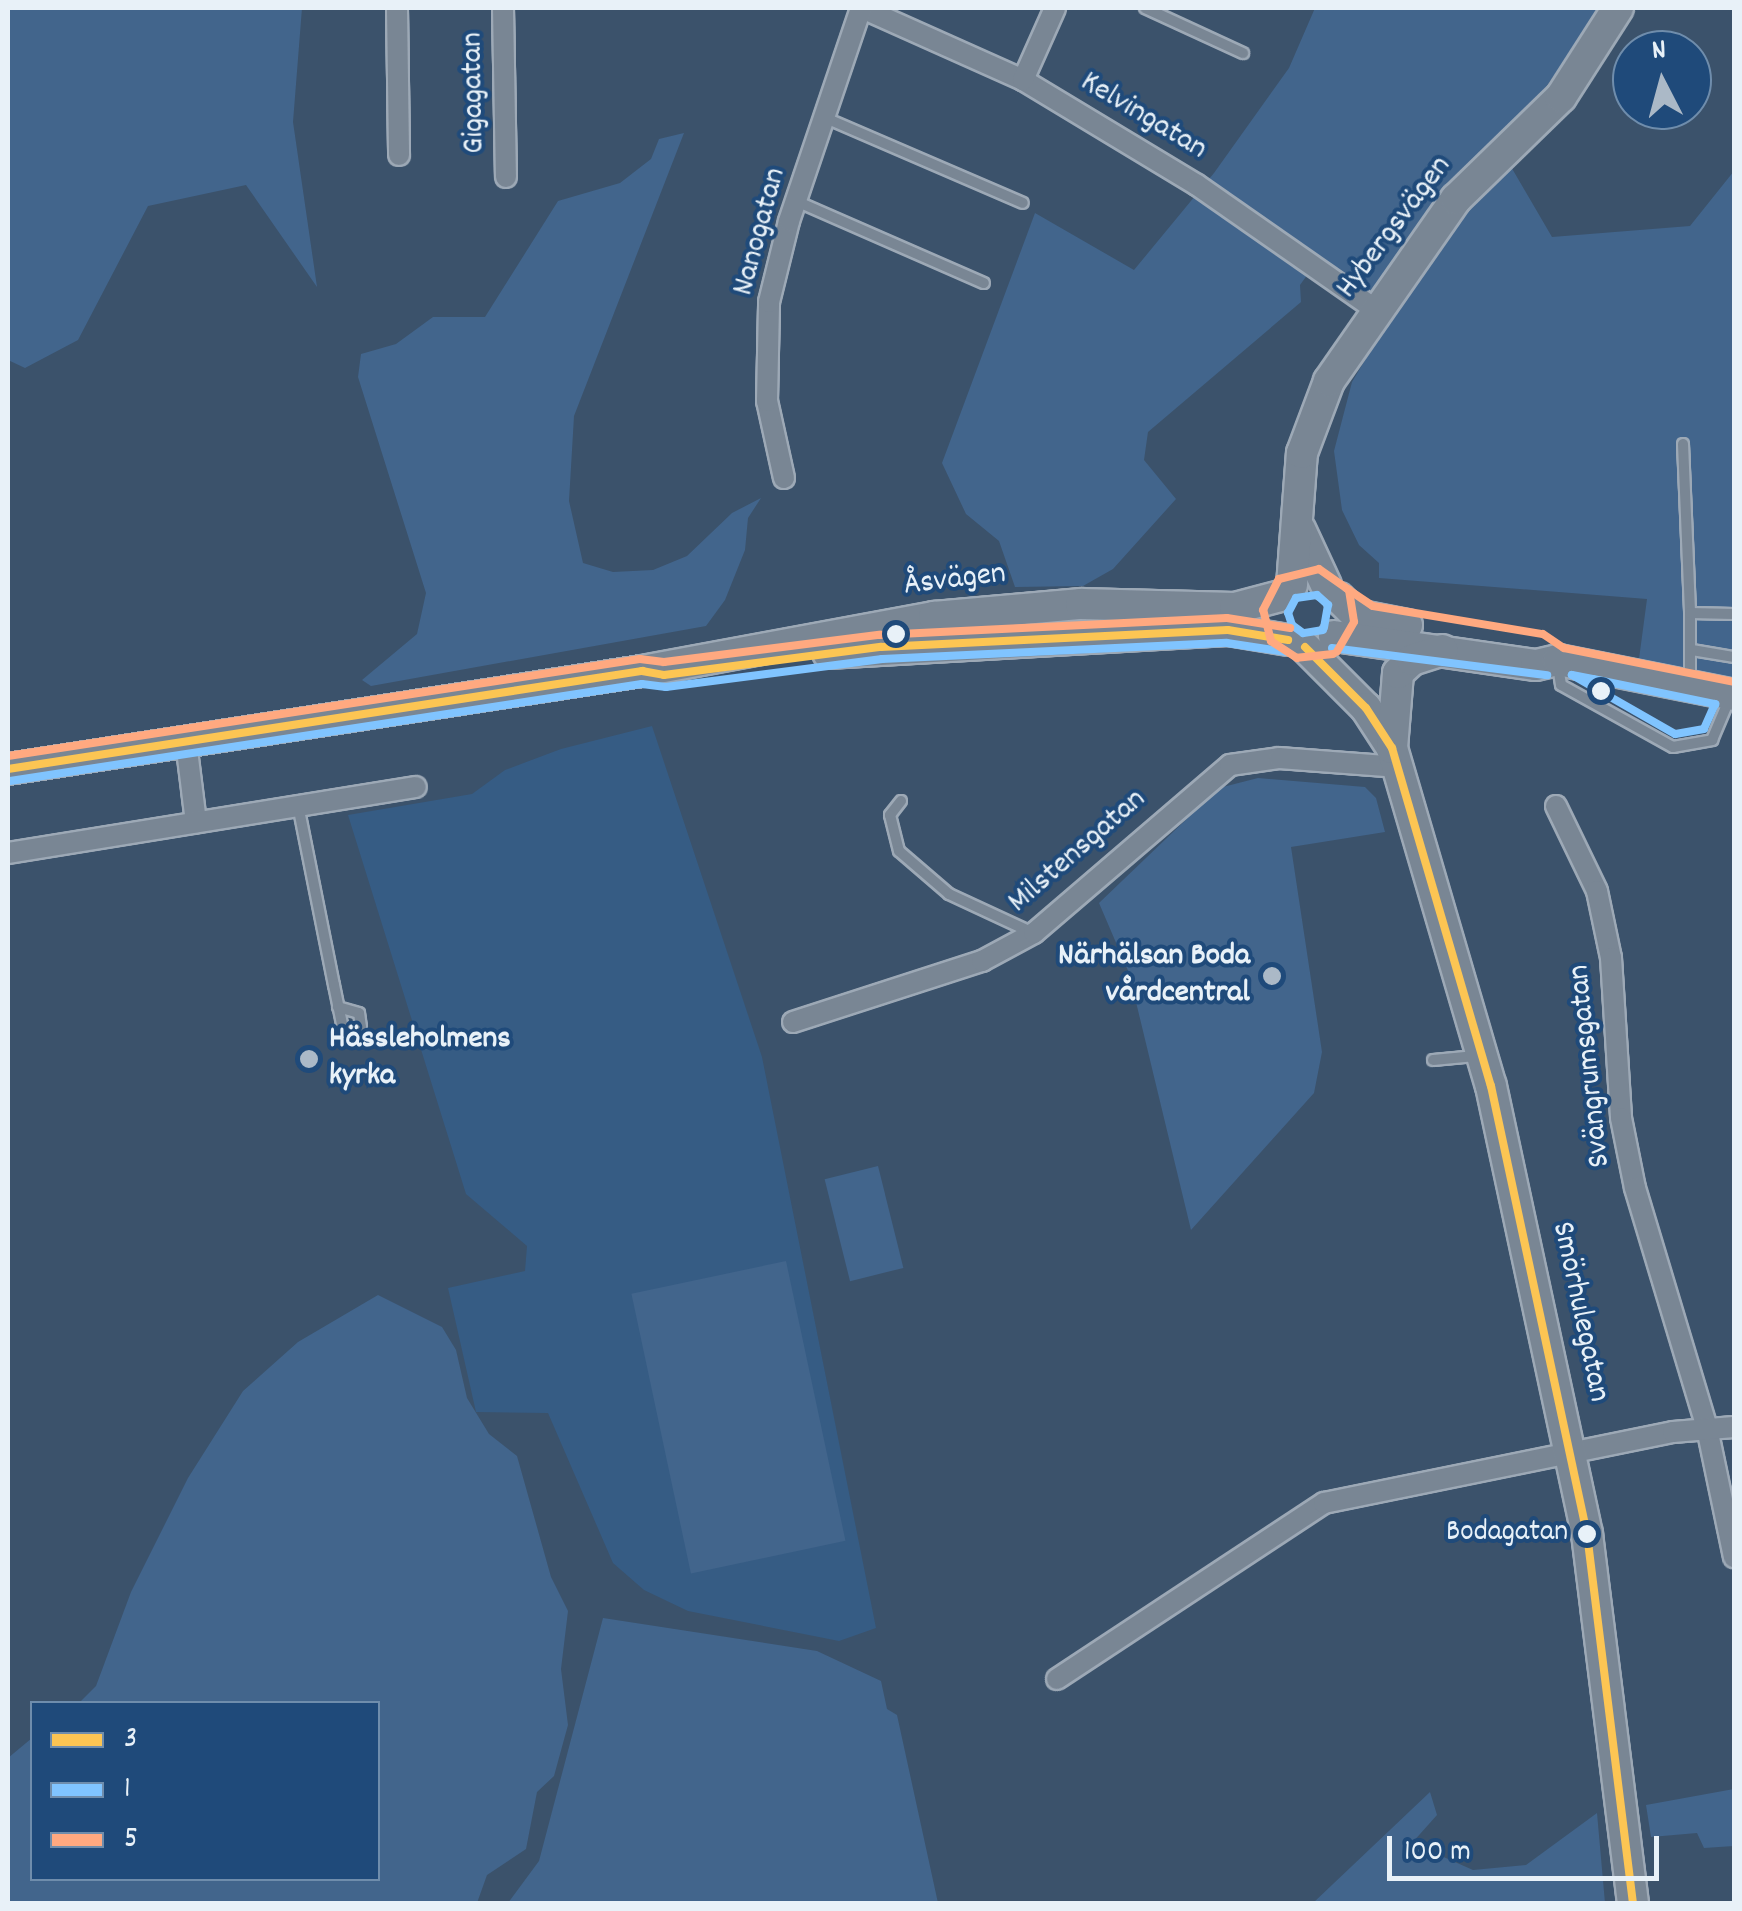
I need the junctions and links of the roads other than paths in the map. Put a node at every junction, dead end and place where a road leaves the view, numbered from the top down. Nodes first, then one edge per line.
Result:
1 (397, 8) edge
2 (503, 8) edge
3 (862, 8) edge
4 (1055, 8) edge
5 (1145, 8) edge
6 (1618, 8) edge
7 (1243, 54) dead end
8 (1024, 80) junction
9 (828, 118) junction
10 (399, 155) dead end
11 (506, 176) dead end
12 (796, 201) junction
13 (1023, 203) dead end
14 (984, 283) dead end
15 (1376, 310) junction
16 (1683, 444) dead end
17 (784, 478) dead end
18 (1298, 525) junction
19 (1286, 591) junction
20 (1332, 591) junction
21 (1690, 613) junction
22 (1734, 614) edge
23 (1315, 640) junction
24 (1446, 649) junction
25 (1692, 650) junction
26 (1734, 657) edge
27 (1558, 660) junction
28 (642, 672) junction
29 (1689, 686) junction
30 (1732, 695) edge
31 (186, 742) junction
32 (1396, 757) junction
33 (8, 769) edge
34 (416, 786) dead end
35 (901, 801) dead end
36 (298, 804) junction
37 (1556, 806) dead end
38 (196, 822) junction
39 (8, 853) edge
40 (1034, 934) junction
41 (338, 1007) dead end
42 (793, 1022) dead end
43 (1482, 1056) junction
44 (1432, 1060) dead end
45 (1734, 1427) edge
46 (1707, 1428) junction
47 (1573, 1455) junction
48 (1734, 1557) edge
49 (1057, 1679) dead end
50 (1634, 1904) edge

1 - 10 street
2 - 11 street, Gigagatan
3 - 8 street, Kelvingatan
3 - 9 street, Nanogatan
4 - 8 street
5 - 7 lane
6 - 15 street, Hybergsvägen
8 - 15 street, Kelvingatan
9 - 12 street, Nanogatan
9 - 13 lane
12 - 14 lane
12 - 17 street, Nanogatan
15 - 18 street, Hybergsvägen
16 - 21 lane
18 - 19 street, Hybergsvägen
18 - 20 street, Hybergsvägen
19 - 20 street, Åsvägen
19 - 23 street, Hybergsvägen
19 - 28 street, Åsvägen
20 - 23 street
20 - 27 street, Åsvägen
21 - 22 lane
21 - 25 lane
23 - 24 street, Åsvägen
23 - 28 street, Åsvägen
23 - 32 street, Smörhulegatan
24 - 27 street, Åsvägen
24 - 32 street, Smörhulegatan
25 - 26 lane
25 - 29 lane
27 - 29 street, Åsvägen
27 - 30 lane
28 - 31 street, Åsvägen
29 - 30 street, Åsvägen
31 - 33 street, Åsvägen
31 - 38 street
32 - 40 street, Milstensgatan
32 - 43 street, Smörhulegatan
34 - 36 street
35 - 40 lane
36 - 38 street
36 - 41 lane
37 - 46 street, Svängrumsgatan
38 - 39 street
40 - 42 street, Milstensgatan
43 - 44 lane
43 - 47 street, Smörhulegatan
45 - 46 street
46 - 47 street
46 - 48 street, Svängrumsgatan
47 - 49 street
47 - 50 street, Smörhulegatan

